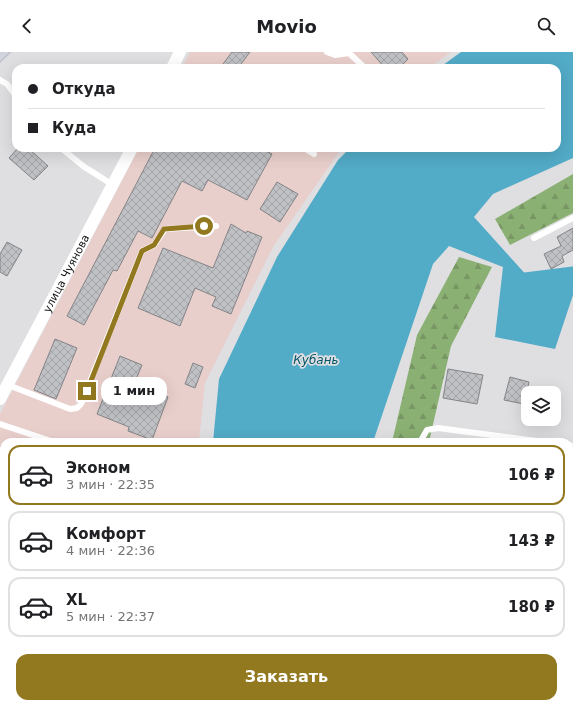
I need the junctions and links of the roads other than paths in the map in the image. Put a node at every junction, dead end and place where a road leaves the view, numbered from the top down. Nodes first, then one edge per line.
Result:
1 (180, 52) edge
2 (327, 52) edge
3 (349, 52) edge
4 (174, 64) edge
5 (361, 64) edge
6 (0, 80) edge
7 (12, 91) edge
8 (66, 152) edge
9 (130, 152) edge
10 (311, 152) edge
11 (314, 154) dead end
12 (113, 185) junction
13 (573, 218) edge
14 (216, 226) dead end
15 (534, 238) dead end
16 (8, 385) junction
17 (0, 399) edge
18 (0, 424) edge
19 (42, 438) edge
20 (422, 438) edge
21 (514, 438) edge

1 - 4 street
2 - 3 lane
3 - 5 lane
6 - 7 lane
8 - 12 lane
9 - 12 street, улица Чуянова
10 - 11 lane
12 - 16 street, улица Чуянова
13 - 15 lane
14 - 16 lane
16 - 17 street, улица Чуянова
18 - 19 lane
20 - 21 lane

